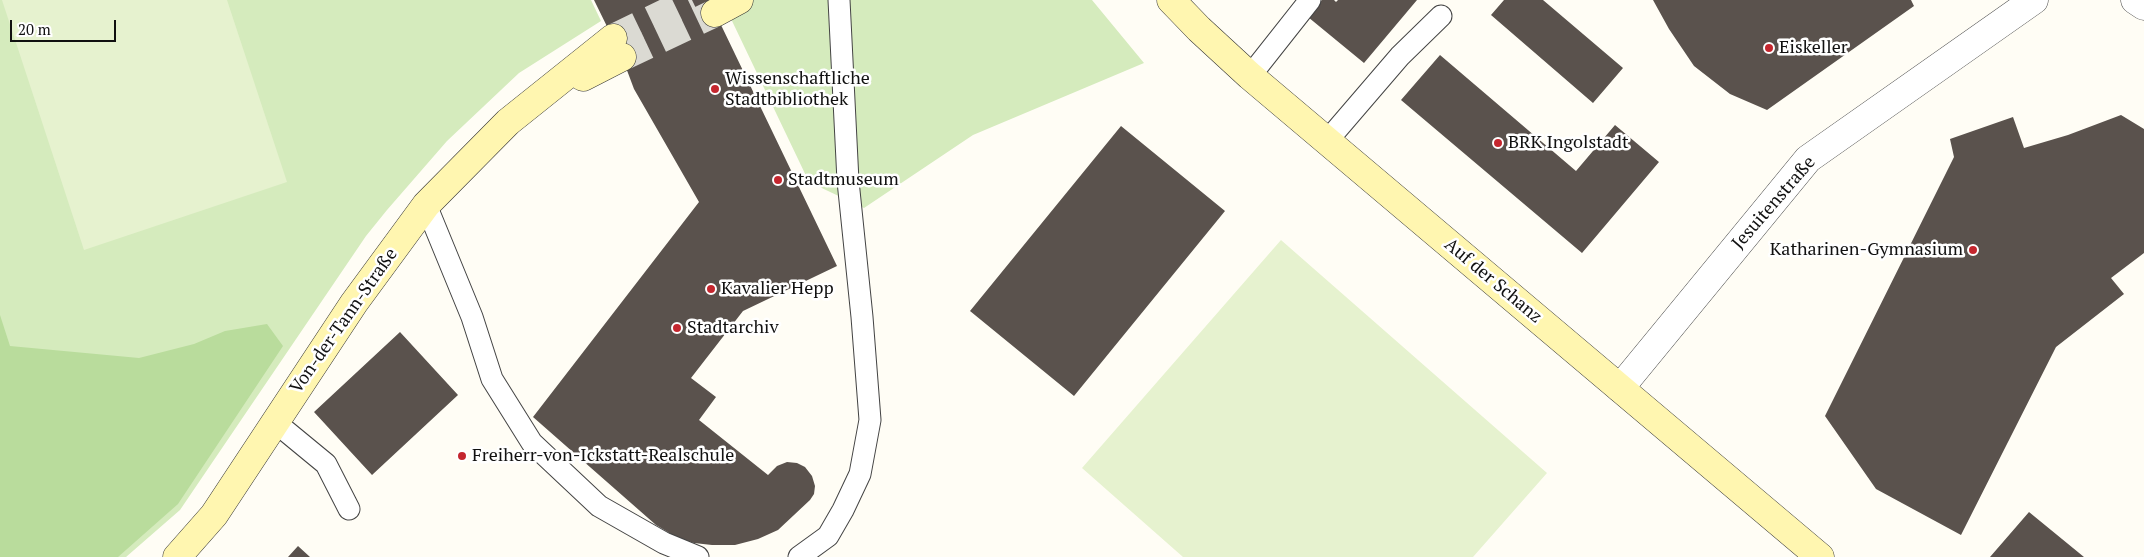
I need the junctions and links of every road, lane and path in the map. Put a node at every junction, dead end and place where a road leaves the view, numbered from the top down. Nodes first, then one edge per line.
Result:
1 (738, 0) edge
2 (839, 0) edge
3 (1171, 0) edge
4 (1310, 0) edge
5 (2034, 0) edge
6 (2135, 0) edge
7 (2144, 6) edge
8 (715, 13) tunnel mouth
9 (1441, 16) dead end
10 (618, 47) tunnel mouth
11 (1250, 76) junction
12 (1327, 141) junction
13 (426, 205) junction
14 (1620, 388) junction
15 (275, 422) junction
16 (349, 509) dead end
17 (177, 557) edge
18 (698, 557) edge
19 (799, 557) edge
20 (1820, 557) edge

1 - 8 street
2 - 19 lane
3 - 11 street, Auf der Schanz
4 - 11 lane
5 - 14 street, Jesuitenstraße
6 - 7 street
9 - 12 lane
10 - 13 street, Von-der-Tann-Straße
11 - 12 street, Auf der Schanz
12 - 14 street, Auf der Schanz
13 - 15 street, Von-der-Tann-Straße
13 - 18 lane
14 - 20 street, Auf der Schanz
15 - 16 lane
15 - 17 street, Von-der-Tann-Straße

